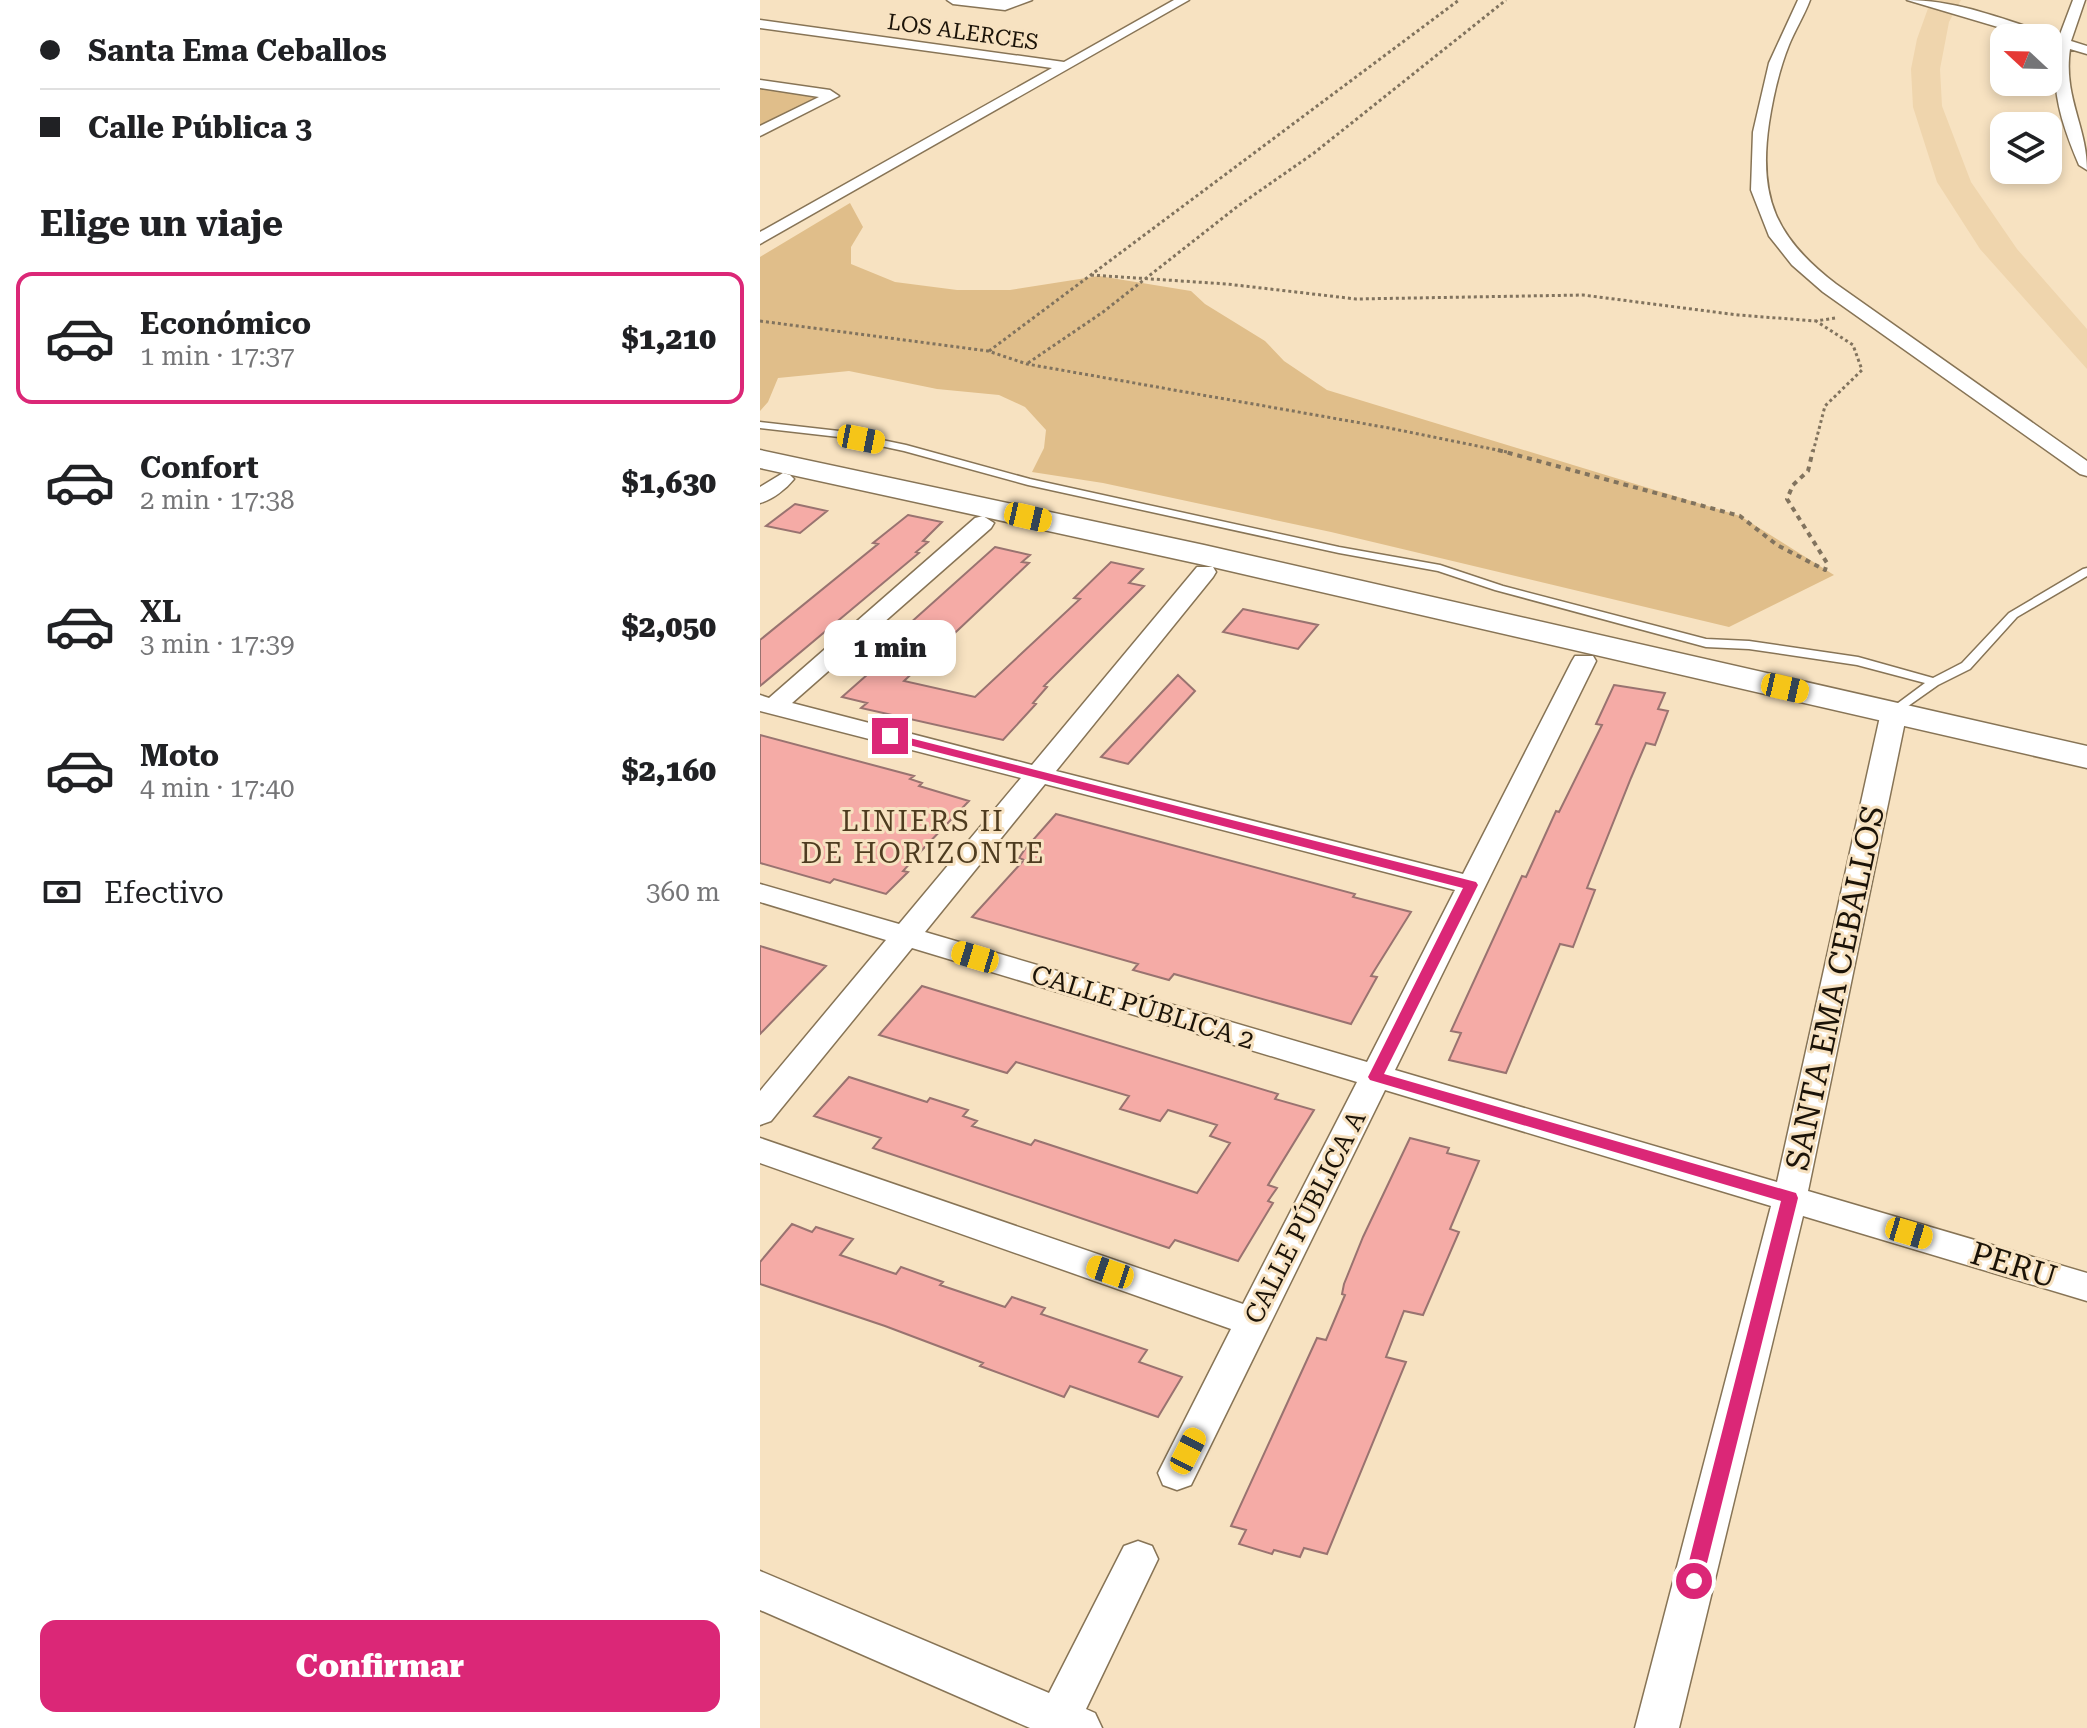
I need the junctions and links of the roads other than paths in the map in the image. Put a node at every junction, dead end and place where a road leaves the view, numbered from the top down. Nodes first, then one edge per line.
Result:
1 (953, 0) edge
2 (1026, 0) edge
3 (1183, 0) edge
4 (1804, 0) edge
5 (1919, 1) edge
6 (2081, 2) edge
7 (760, 24) edge
8 (2063, 42) junction
9 (2087, 50) edge
10 (1066, 66) junction
11 (760, 84) edge
12 (760, 132) edge
13 (2087, 164) edge
14 (761, 238) edge
15 (760, 425) edge
16 (772, 469) edge
17 (2087, 470) edge
18 (760, 497) edge
19 (983, 523) dead end
20 (2087, 571) edge
21 (1205, 572) dead end
22 (1584, 661) dead end
23 (1934, 682) junction
24 (767, 705) edge
25 (1894, 712) junction
26 (2087, 757) edge
27 (1038, 774) junction
28 (1471, 885) junction
29 (760, 893) edge
30 (905, 936) junction
31 (1376, 1077) junction
32 (760, 1113) edge
33 (1526, 1121) joint
34 (760, 1150) edge
35 (1790, 1198) junction
36 (2087, 1287) edge
37 (1253, 1322) junction
38 (1177, 1473) dead end
39 (1138, 1559) dead end
40 (760, 1590) edge
41 (1064, 1724) edge
42 (1657, 1728) edge

1 - 2 street
3 - 10 street
4 - 17 street
5 - 8 street
6 - 8 street
7 - 10 street, LOS ALERCES
8 - 9 street
8 - 13 street
10 - 14 street
11 - 12 street
15 - 23 lane
16 - 18 street
16 - 25 street
19 - 24 street
20 - 23 lane
21 - 27 street
22 - 28 street, CALLE PÚBLICA A
23 - 25 lane
24 - 27 street
25 - 26 street
25 - 35 street, SANTA EMA CEBALLOS
27 - 28 street
27 - 30 street
28 - 31 street, CALLE PÚBLICA A
29 - 30 street, CALLE PÚBLICA 2
30 - 31 street, CALLE PÚBLICA 2
30 - 32 street
31 - 33 street, CALLE PÚBLICA 2
31 - 37 street, CALLE PÚBLICA A
33 - 35 street, PERU
34 - 37 street
35 - 36 street, PERU
35 - 42 street, SANTA EMA CEBALLOS
37 - 38 street, CALLE PÚBLICA A
39 - 41 street
40 - 41 street

